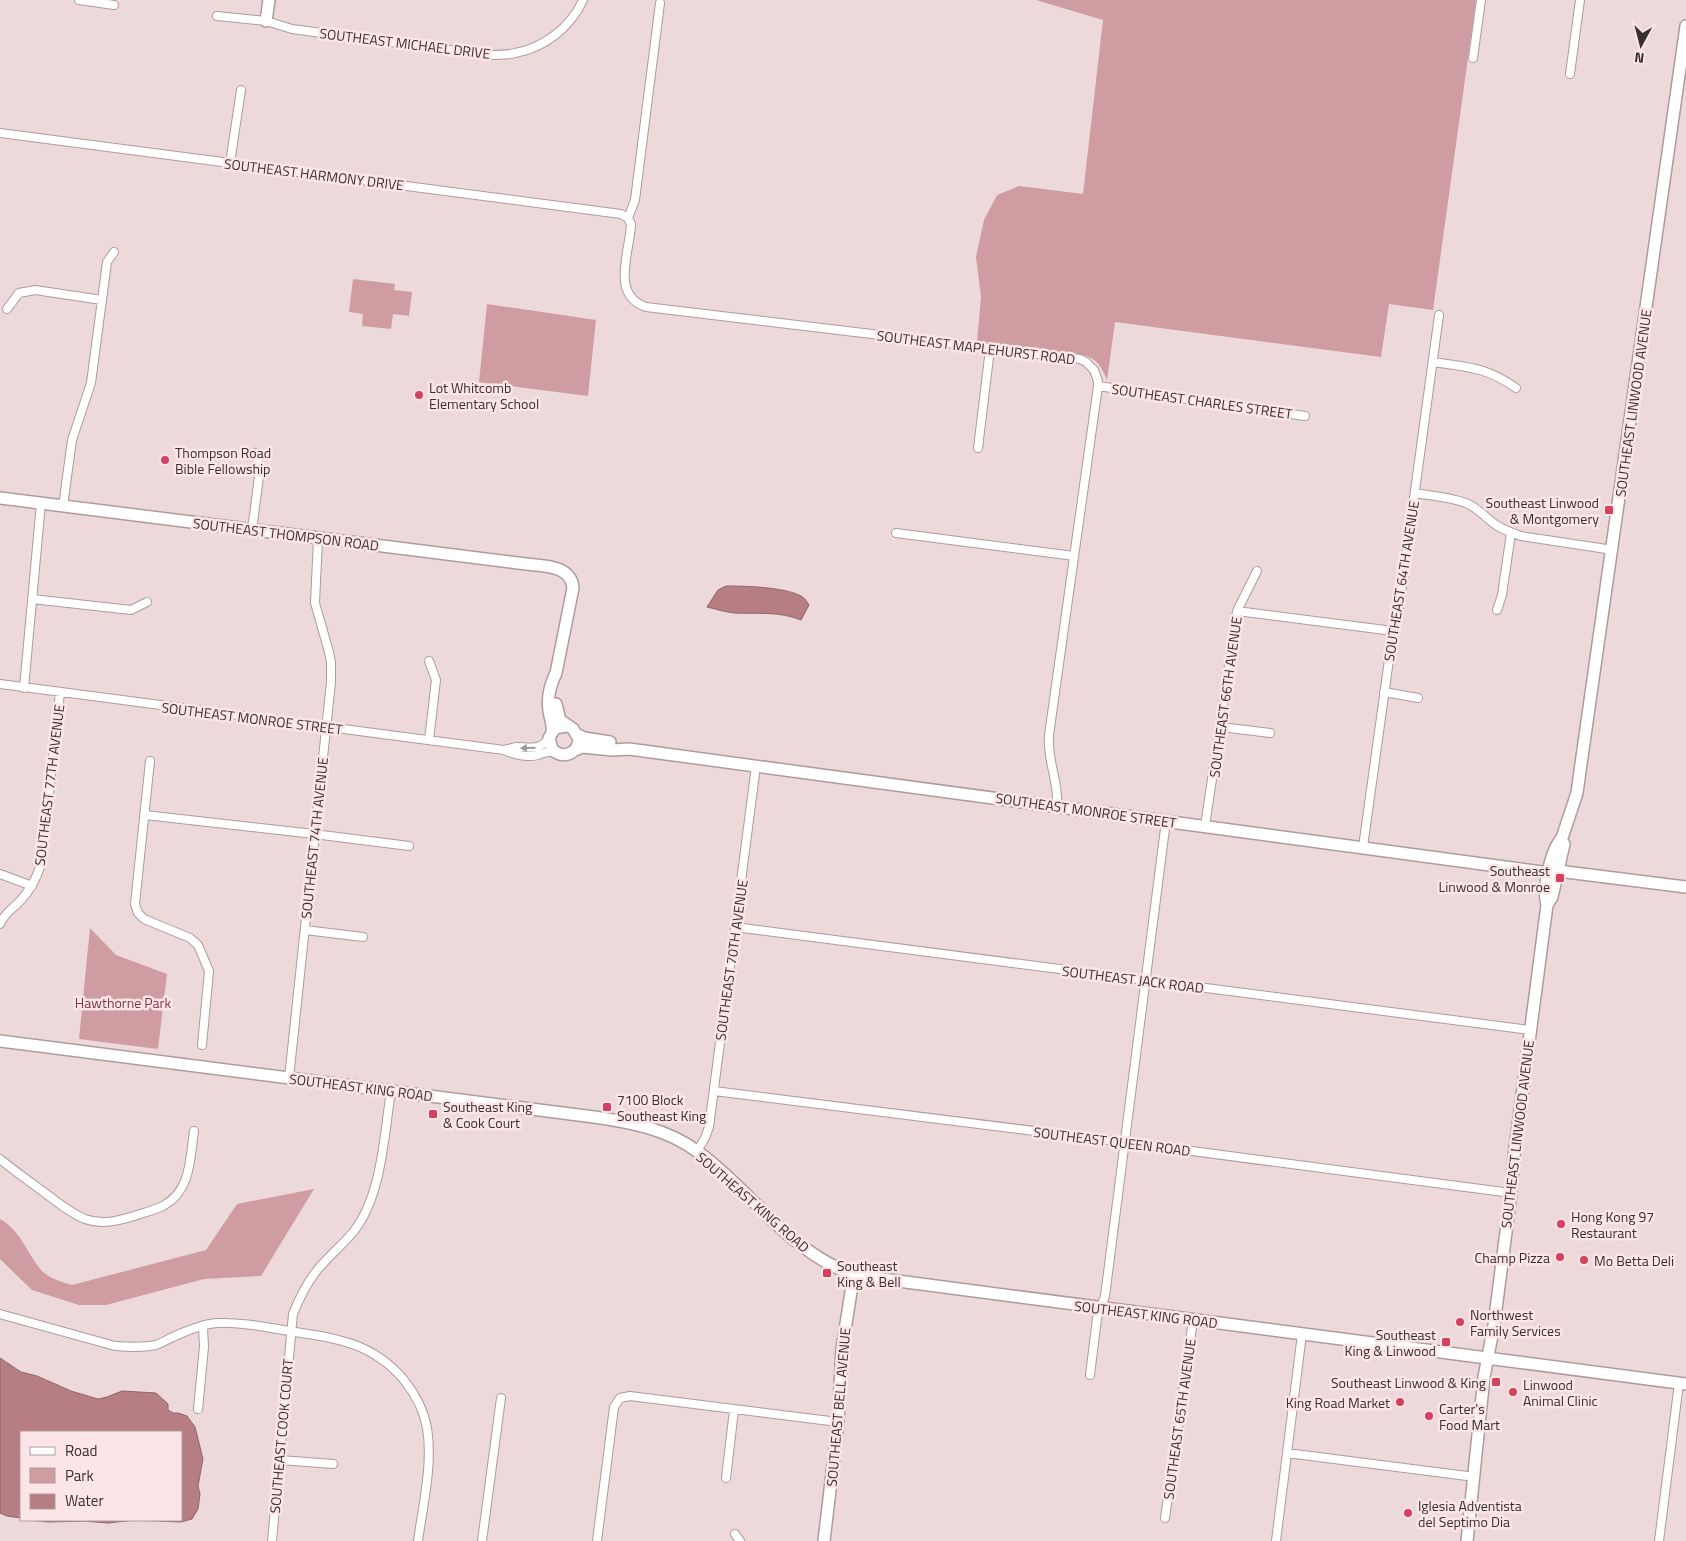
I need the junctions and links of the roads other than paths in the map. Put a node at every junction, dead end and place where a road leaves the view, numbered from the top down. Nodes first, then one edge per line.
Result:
1 (79, 0) edge
2 (269, 0) edge
3 (583, 0) edge
4 (1481, 0) edge
5 (1580, 0) edge
6 (660, 3) dead end
7 (114, 5) dead end
8 (216, 16) dead end
9 (266, 21) junction
10 (1686, 26) edge
11 (1473, 58) dead end
12 (1570, 74) dead end
13 (241, 90) dead end
14 (0, 133) edge
15 (230, 163) junction
16 (628, 218) junction
17 (114, 252) dead end
18 (102, 300) junction
19 (7, 309) dead end
20 (1439, 315) dead end
21 (990, 350) junction
22 (1433, 362) junction
23 (1098, 386) junction
24 (1516, 388) dead end
25 (1305, 416) dead end
26 (978, 448) dead end
27 (255, 453) dead end
28 (1415, 493) junction
29 (0, 498) edge
30 (41, 503) junction
31 (63, 506) junction
32 (252, 530) junction
33 (896, 533) dead end
34 (1511, 533) junction
35 (318, 539) junction
36 (1613, 550) junction
37 (1074, 556) junction
38 (1257, 571) dead end
39 (32, 599) junction
40 (147, 602) dead end
41 (1497, 610) dead end
42 (1236, 612) junction
43 (1393, 631) junction
44 (429, 662) dead end
45 (556, 673) junction
46 (0, 684) edge
47 (24, 688) junction
48 (1384, 692) junction
49 (60, 693) junction
50 (1418, 698) dead end
51 (566, 726) junction
52 (325, 728) junction
53 (1221, 728) junction
54 (1270, 733) dead end
55 (550, 735) junction
56 (578, 735) junction
57 (429, 740) junction
58 (623, 748) junction
59 (504, 750) junction
60 (575, 750) junction
61 (554, 752) junction
62 (150, 762) dead end
63 (756, 766) junction
64 (1057, 806) junction
65 (145, 815) junction
66 (1166, 821) junction
67 (1206, 826) junction
68 (314, 834) junction
69 (409, 846) dead end
70 (1362, 847) junction
71 (1554, 872) junction
72 (0, 874) edge
73 (32, 886) junction
74 (1686, 887) edge
75 (0, 924) edge
76 (735, 927) junction
77 (305, 930) junction
78 (363, 937) dead end
79 (1146, 980) junction
80 (1530, 1030) junction
81 (0, 1041) edge
82 (202, 1045) dead end
83 (288, 1078) junction
84 (391, 1091) junction
85 (714, 1091) junction
86 (194, 1132) dead end
87 (1124, 1142) junction
88 (697, 1151) junction
89 (0, 1159) edge
90 (1511, 1194) junction
91 (854, 1273) junction
92 (1100, 1308) junction
93 (0, 1314) edge
94 (1193, 1320) junction
95 (202, 1327) junction
96 (290, 1331) junction
97 (1302, 1334) junction
98 (1488, 1358) junction
99 (1090, 1375) dead end
100 (1682, 1383) edge
101 (501, 1398) dead end
102 (198, 1410) dead end
103 (734, 1410) junction
104 (838, 1422) junction
105 (1288, 1453) junction
106 (280, 1460) junction
107 (333, 1464) dead end
108 (1474, 1477) junction
109 (726, 1478) dead end
110 (1165, 1518) dead end
111 (735, 1534) dead end
112 (272, 1541) edge
113 (418, 1541) edge
114 (482, 1541) edge
115 (597, 1541) edge
116 (740, 1541) edge
117 (824, 1541) edge
118 (1276, 1541) edge
119 (1466, 1541) edge
120 (1659, 1541) edge

1 - 7 street
2 - 9 main road
3 - 9 street, SOUTHEAST MICHAEL DRIVE
4 - 11 street
5 - 12 street
6 - 16 street
8 - 9 street, SOUTHEAST MICHAEL DRIVE
10 - 36 main road, SOUTHEAST LINWOOD AVENUE
13 - 15 street
14 - 15 street, SOUTHEAST HARMONY DRIVE
15 - 16 street, SOUTHEAST HARMONY DRIVE
16 - 21 street, SOUTHEAST MAPLEHURST ROAD
17 - 18 street
18 - 19 street
18 - 31 street
20 - 22 street, SOUTHEAST 64TH AVENUE
21 - 23 street, SOUTHEAST MAPLEHURST ROAD
21 - 26 street
22 - 24 street
22 - 28 street, SOUTHEAST 64TH AVENUE
23 - 25 street, SOUTHEAST CHARLES STREET
23 - 37 street
27 - 32 street
28 - 34 street
28 - 43 street, SOUTHEAST 64TH AVENUE
29 - 30 main road, SOUTHEAST THOMPSON ROAD
30 - 31 main road, SOUTHEAST THOMPSON ROAD
30 - 39 street
31 - 32 main road, SOUTHEAST THOMPSON ROAD
32 - 35 main road, SOUTHEAST THOMPSON ROAD
33 - 37 street
34 - 36 street
34 - 41 street
35 - 45 main road, SOUTHEAST THOMPSON ROAD
35 - 52 street, SOUTHEAST 74TH AVENUE
36 - 71 main road, SOUTHEAST LINWOOD AVENUE
37 - 64 street
38 - 42 street, SOUTHEAST 66TH AVENUE
39 - 40 street
39 - 47 street
42 - 43 street
42 - 53 street, SOUTHEAST 66TH AVENUE
43 - 48 street, SOUTHEAST 64TH AVENUE
44 - 57 street
45 - 51 main road
45 - 55 main road
46 - 47 street, SOUTHEAST MONROE STREET
47 - 49 street, SOUTHEAST MONROE STREET
48 - 50 street
48 - 70 street, SOUTHEAST 64TH AVENUE
49 - 52 street, SOUTHEAST MONROE STREET
49 - 73 street, SOUTHEAST 77TH AVENUE
51 - 55 main road
51 - 56 main road
52 - 57 street, SOUTHEAST MONROE STREET
52 - 68 street, SOUTHEAST 74TH AVENUE
53 - 54 street
53 - 67 street, SOUTHEAST 66TH AVENUE
55 -> 59 street, SOUTHEAST MONROE STREET
55 - 61 main road
56 - 58 main road, SOUTHEAST MONROE STREET
56 - 60 main road
57 - 59 street, SOUTHEAST MONROE STREET
58 - 60 main road, SOUTHEAST MONROE STREET
58 - 63 main road, SOUTHEAST MONROE STREET
59 - 61 street, SOUTHEAST MONROE STREET
60 - 61 main road
62 - 65 street
63 - 64 main road, SOUTHEAST MONROE STREET
63 - 76 street, SOUTHEAST 70TH AVENUE
64 - 66 main road, SOUTHEAST MONROE STREET
65 - 68 street
65 - 82 street
66 - 67 main road, SOUTHEAST MONROE STREET
66 - 79 street
67 - 70 main road, SOUTHEAST MONROE STREET
68 - 69 street
68 - 77 street, SOUTHEAST 74TH AVENUE
70 - 71 main road, SOUTHEAST MONROE STREET
71 - 74 main road, SOUTHEAST MONROE STREET
71 - 80 main road, SOUTHEAST LINWOOD AVENUE
72 - 73 street
73 - 75 street, SOUTHEAST 77TH AVENUE
76 - 79 street, SOUTHEAST JACK ROAD
76 - 85 street, SOUTHEAST 70TH AVENUE
77 - 78 street
77 - 83 street, SOUTHEAST 74TH AVENUE
79 - 80 street, SOUTHEAST JACK ROAD
79 - 87 street
80 - 90 main road, SOUTHEAST LINWOOD AVENUE
81 - 83 main road, SOUTHEAST KING ROAD
83 - 84 main road, SOUTHEAST KING ROAD
84 - 88 main road, SOUTHEAST KING ROAD
84 - 96 street, SOUTHEAST COOK COURT
85 - 87 street, SOUTHEAST QUEEN ROAD
85 - 88 street, SOUTHEAST 70TH AVENUE
86 - 89 street
87 - 90 street, SOUTHEAST QUEEN ROAD
87 - 92 street
88 - 91 main road, SOUTHEAST KING ROAD
90 - 98 main road, SOUTHEAST LINWOOD AVENUE
91 - 92 main road, SOUTHEAST KING ROAD
91 - 104 main road, SOUTHEAST BELL AVENUE
92 - 94 main road, SOUTHEAST KING ROAD
92 - 99 street
93 - 95 street
94 - 97 main road, SOUTHEAST KING ROAD
94 - 110 street, SOUTHEAST 65TH AVENUE
95 - 96 street
95 - 102 street
96 - 106 street, SOUTHEAST COOK COURT
96 - 113 street
97 - 98 main road, SOUTHEAST KING ROAD
97 - 105 street
98 - 100 main road, SOUTHEAST KING ROAD
98 - 108 main road, SOUTHEAST LINWOOD AVENUE
100 - 120 street
101 - 114 street
103 - 104 street
103 - 109 street
103 - 115 street
104 - 117 main road, SOUTHEAST BELL AVENUE
105 - 108 street
105 - 118 street
106 - 107 street
106 - 112 street, SOUTHEAST COOK COURT
108 - 119 main road, SOUTHEAST LINWOOD AVENUE
111 - 116 street

